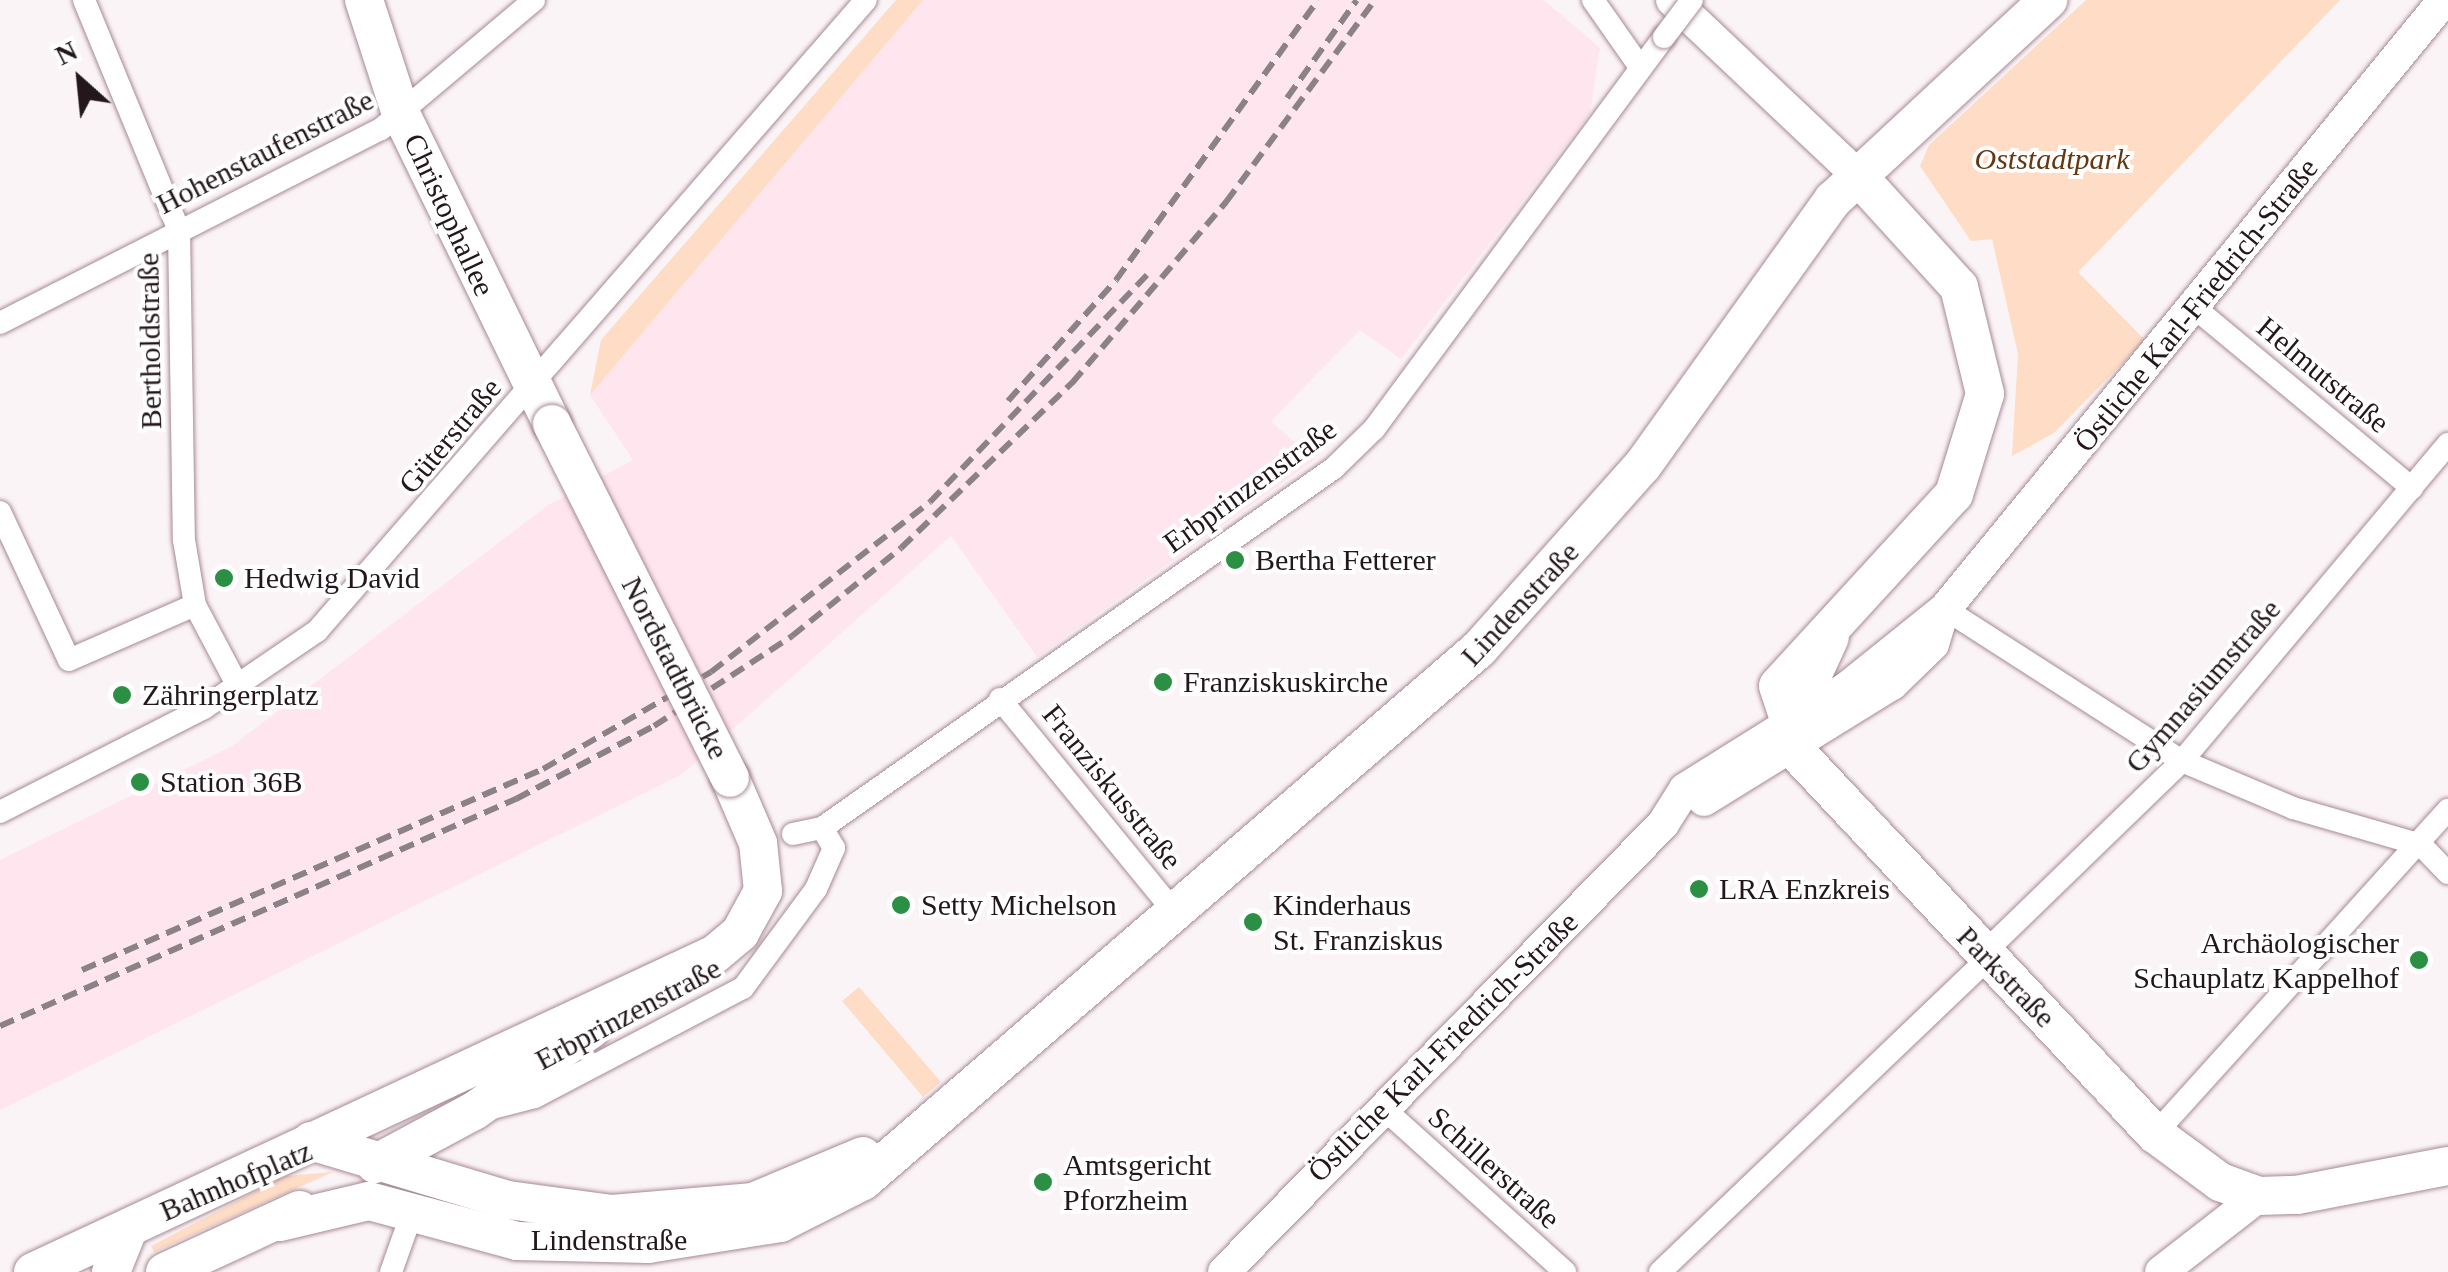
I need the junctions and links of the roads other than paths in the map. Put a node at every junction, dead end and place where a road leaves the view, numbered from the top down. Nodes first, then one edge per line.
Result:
1 (84, 0) edge
2 (364, 0) edge
3 (534, 0) edge
4 (866, 0) edge
5 (1593, 0) edge
6 (1672, 0) edge
7 (1692, 0) edge
8 (2048, 0) edge
9 (2444, 0) edge
10 (1640, 68) junction
11 (402, 114) junction
12 (1857, 175) junction
13 (179, 230) junction
14 (2195, 308) junction
15 (0, 323) edge
16 (531, 387) junction
17 (552, 424) joint
18 (2448, 444) edge
19 (2412, 488) junction
20 (0, 512) edge
21 (195, 604) junction
22 (1944, 609) junction
23 (238, 688) junction
24 (1000, 699) junction
25 (1794, 733) junction
26 (2182, 761) junction
27 (4, 805) edge
28 (2448, 810) edge
29 (822, 828) junction
30 (793, 834) dead end
31 (2421, 844) junction
32 (2448, 873) edge
33 (1176, 914) junction
34 (1987, 955) junction
35 (618, 1003) junction
36 (444, 1078) junction
37 (1383, 1108) junction
38 (456, 1121) junction
39 (914, 1132) junction
40 (2155, 1134) junction
41 (312, 1141) junction
42 (390, 1157) junction
43 (2448, 1166) edge
44 (464, 1187) junction
45 (2259, 1196) junction
46 (412, 1213) junction
47 (280, 1222) junction
48 (129, 1228) junction
49 (33, 1272) edge
50 (111, 1272) edge
51 (165, 1272) edge
52 (391, 1272) edge
53 (1224, 1272) edge
54 (1565, 1272) edge
55 (1660, 1272) edge
56 (2161, 1272) edge

1 - 13 street, Bertholdstraße
2 - 11 main road, Christophallee
3 - 11 street, Hohenstaufenstraße
4 - 16 street, Güterstraße
5 - 10 street
6 - 12 main road
7 - 10 street, Erbprinzenstraße, bridge
8 - 12 main road, Lindenstraße
9 - 14 main road, Östliche Karl-Friedrich-Straße
10 - 24 street, Erbprinzenstraße
11 - 13 street, Hohenstaufenstraße
11 - 16 main road, Christophallee
12 - 25 main road, Parkstraße
12 - 33 main road, Lindenstraße
13 - 15 street, Hohenstaufenstraße
13 - 21 street, Bertholdstraße
14 - 19 street, Helmutstraße
14 - 22 main road, Östliche Karl-Friedrich-Straße
16 - 17 main road, Christophallee
16 - 23 street, Güterstraße
17 - 35 main road, Nordstadtbrücke, bridge
18 - 19 street, Gymnasiumstraße
19 - 26 street, Gymnasiumstraße
20 - 21 street
21 - 23 street, Bertholdstraße
22 - 25 main road, Östliche Karl-Friedrich-Straße
22 - 26 street
23 - 27 street, Güterstraße
24 - 29 street, Erbprinzenstraße
24 - 33 street, Franziskusstraße
25 - 34 main road, Parkstraße
25 - 37 main road, Östliche Karl-Friedrich-Straße
26 - 31 street
26 - 34 street, Gymnasiumstraße
28 - 31 street
29 - 30 street, Erbprinzenstraße
29 - 38 street, Erbprinzenstraße
31 - 32 street
31 - 40 street
33 - 39 main road, Lindenstraße
34 - 40 main road, Parkstraße
34 - 55 street, Gymnasiumstraße
35 - 36 main road
35 - 38 main road
36 - 38 main road
36 - 41 main road
37 - 53 main road, Östliche Karl-Friedrich-Straße
37 - 54 street, Schillerstraße
38 - 42 main road
38 - 44 main road
39 - 44 main road, Lindenstraße
39 - 46 main road, Lindenstraße
40 - 45 main road, Parkstraße
41 - 42 main road, Bahnhofplatz
41 - 48 main road, Bahnhofplatz
42 - 44 main road, Lindenstraße
42 - 47 main road, Bahnhofplatz
43 - 45 main road
45 - 56 main road
46 - 47 main road, Lindenstraße
46 - 52 street
47 - 51 main road, Bahnhofplatz
48 - 49 main road, Bahnhofplatz
48 - 50 main road, Bahnhofplatz

